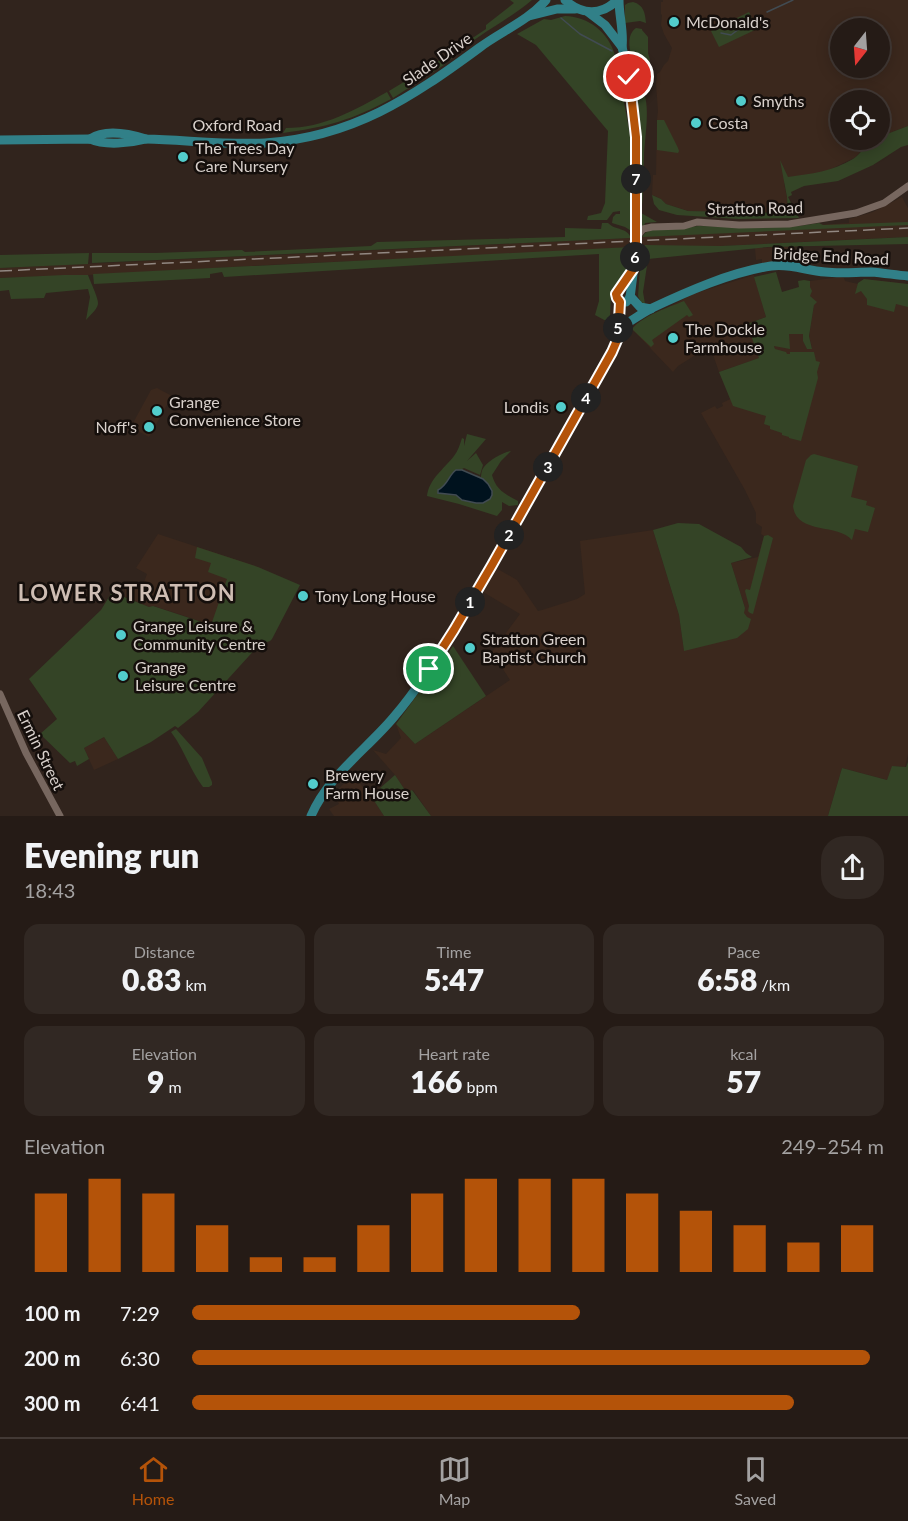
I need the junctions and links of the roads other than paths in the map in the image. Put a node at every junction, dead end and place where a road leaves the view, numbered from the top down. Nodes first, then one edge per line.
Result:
1 (546, 0) edge
2 (565, 0) edge
3 (618, 0) edge
4 (577, 9) junction
5 (588, 12) junction
6 (526, 16) junction
7 (622, 47) junction
8 (362, 121) joint
9 (0, 140) edge
10 (908, 186) edge
11 (636, 238) junction
12 (634, 268) junction
13 (908, 276) edge
14 (626, 299) junction
15 (648, 310) junction
16 (618, 328) junction
17 (0, 694) edge
18 (60, 816) edge
19 (311, 816) edge

1 - 6 main road, Slade Drive
2 - 4 main road
3 - 5 main road
3 - 7 main road
4 - 5 main road
4 - 6 main road, Slade Drive
5 - 7 main road
6 - 8 main road, Slade Drive
7 - 11 main road
8 - 9 main road, Oxford Road
10 - 11 street, Stratton Road
11 - 12 main road
12 - 14 main road
12 - 14 main road
13 - 15 main road, Bridge End Road
14 - 15 main road
14 - 16 main road
15 - 16 main road, Bridge End Road
16 - 19 main road
17 - 18 street, Ermin Street

